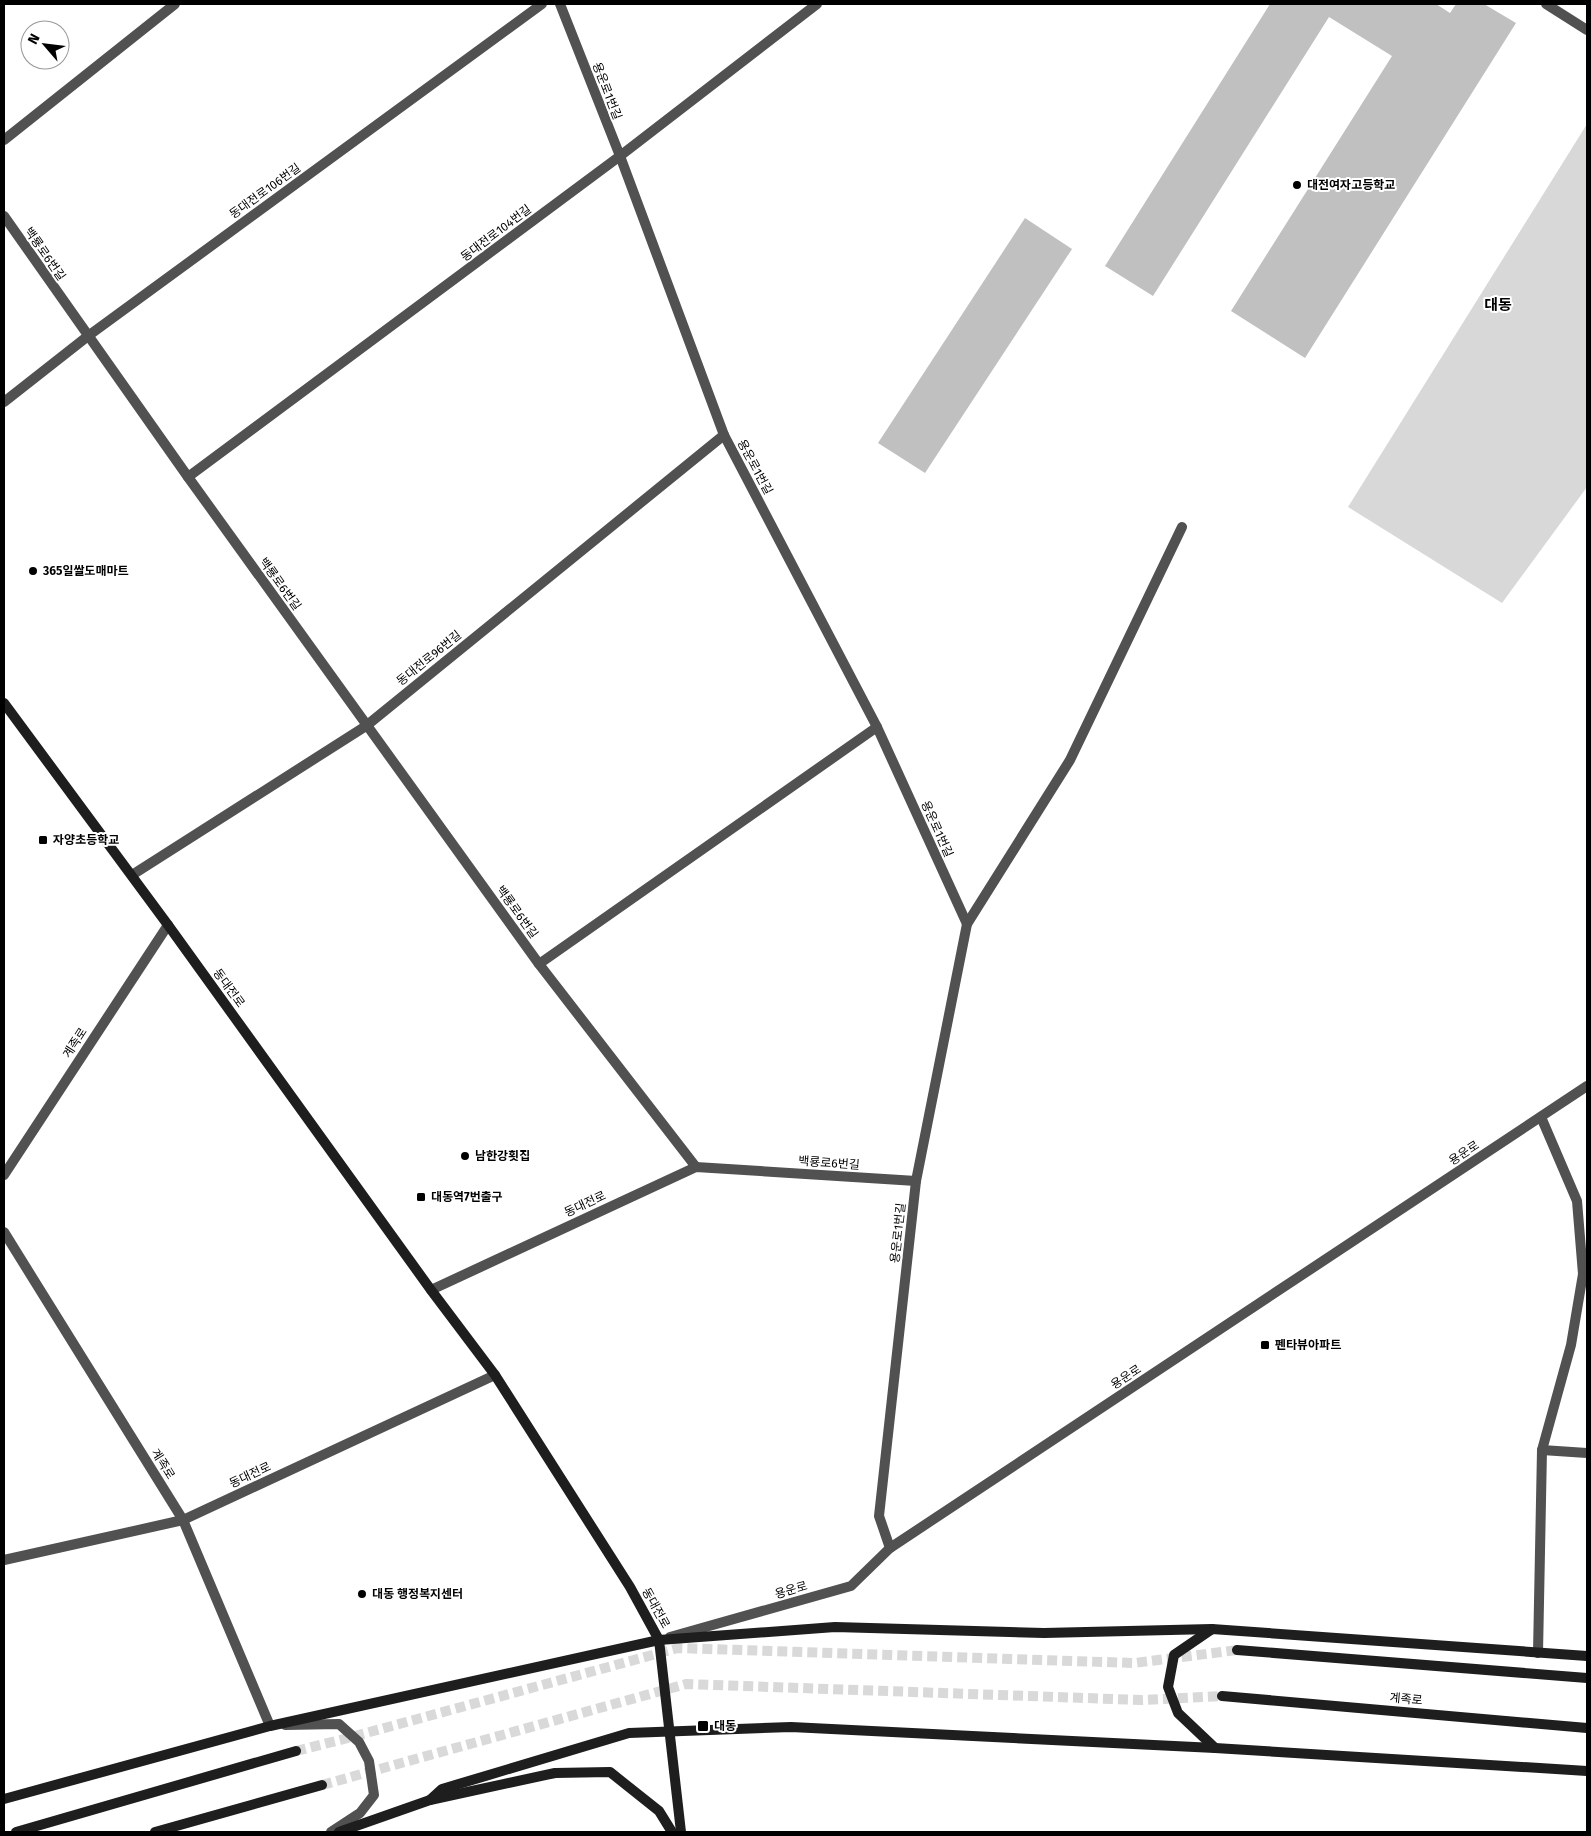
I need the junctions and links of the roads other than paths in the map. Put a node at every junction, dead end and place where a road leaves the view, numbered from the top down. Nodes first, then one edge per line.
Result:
1 (174, 4) edge
2 (542, 4) edge
3 (560, 4) edge
4 (817, 4) edge
5 (1546, 4) edge
6 (1587, 30) edge
7 (4, 140) edge
8 (620, 156) junction
9 (4, 216) edge
10 (88, 336) junction
11 (4, 402) edge
12 (724, 435) junction
13 (188, 478) junction
14 (1182, 527) dead end
15 (4, 703) edge
16 (366, 726) junction
17 (878, 727) junction
18 (132, 875) junction
19 (967, 924) junction
20 (168, 925) junction
21 (539, 964) junction
22 (1587, 1086) edge
23 (1541, 1117) junction
24 (696, 1167) junction
25 (4, 1175) edge
26 (916, 1181) junction
27 (4, 1232) edge
28 (431, 1290) junction
29 (495, 1375) junction
30 (1542, 1450) junction
31 (1587, 1453) edge
32 (183, 1520) junction
33 (890, 1548) junction
34 (4, 1560) edge
35 (1212, 1629) junction
36 (660, 1640) junction
37 (1237, 1650) tunnel mouth
38 (1538, 1653) junction
39 (1587, 1656) edge
40 (1587, 1678) edge
41 (1222, 1696) tunnel mouth
42 (270, 1726) junction
43 (1587, 1728) edge
44 (670, 1732) junction
45 (1215, 1748) junction
46 (296, 1751) tunnel mouth
47 (1587, 1771) edge
48 (322, 1785) tunnel mouth
49 (4, 1799) edge
50 (430, 1800) junction
51 (16, 1832) edge
52 (155, 1832) edge
53 (331, 1832) edge
54 (339, 1832) edge
55 (672, 1832) edge
56 (681, 1832) edge

1 - 7 street
2 - 10 street, 동대전로106번길
3 - 8 street, 용운로1번길
4 - 8 street, 동대전로104번길
5 - 6 street
8 - 12 street, 용운로1번길
8 - 13 street, 동대전로104번길
9 - 10 street, 백룡로6번길
10 - 11 street, 동대전로106번길
10 - 13 street, 백룡로6번길
12 - 16 street, 동대전로96번길
12 - 17 street, 용운로1번길
13 - 16 street, 백룡로6번길
14 - 19 street, 용운로1번길
15 - 18 main road, 동대전로
16 - 18 street, 동대전로96번길
16 - 21 street, 백룡로6번길
17 - 19 street, 용운로1번길
17 - 21 street
18 - 20 main road, 동대전로
19 - 26 street, 용운로1번길
20 - 25 street, 계족로
20 - 28 main road, 동대전로
21 - 24 street, 백룡로6번길
22 - 23 street, 용운로
23 - 30 street
23 - 33 street, 용운로
24 - 26 street, 백룡로6번길
24 - 28 street, 동대전로
26 - 33 street, 용운로1번길
27 - 32 street, 계족로
28 - 29 main road, 동대전로
29 - 32 street, 동대전로
29 - 36 main road, 동대전로
30 - 31 street
30 - 38 street
32 - 34 street, 동대전로
32 - 42 street, 계족로
33 - 36 street, 용운로
35 - 36 main road
35 - 38 main road
35 - 45 main road
36 - 42 main road
36 - 44 main road, 동대전로
37 - 40 main road
38 - 39 main road
41 - 43 main road, 계족로
42 - 49 main road
42 - 53 street
44 - 45 main road
44 - 50 main road
44 - 56 main road, 동대전로
45 - 47 main road
46 - 51 main road
48 - 52 main road
50 - 54 main road
50 - 55 main road

